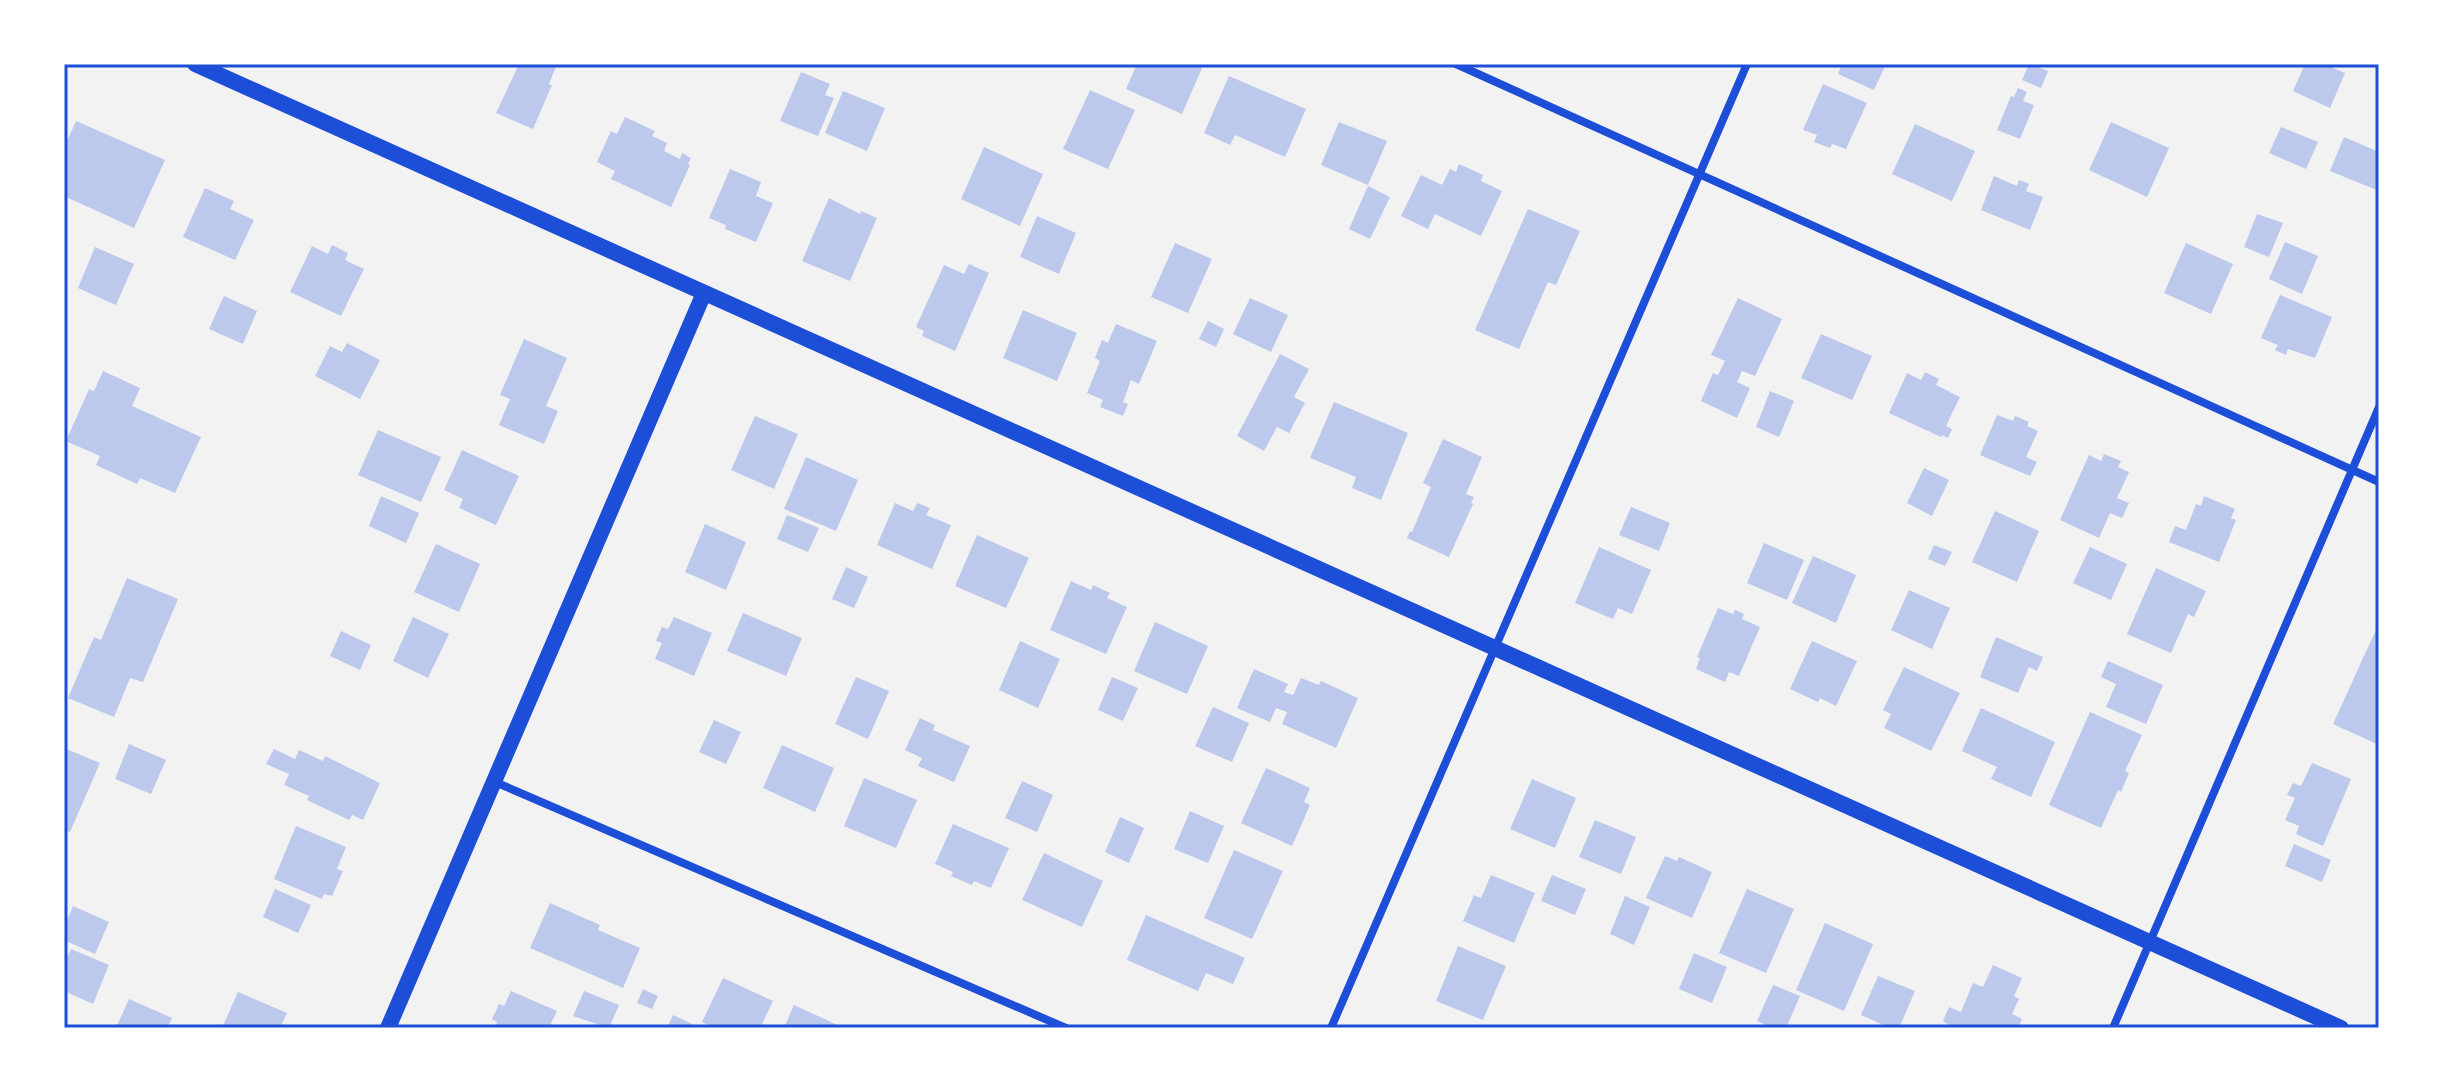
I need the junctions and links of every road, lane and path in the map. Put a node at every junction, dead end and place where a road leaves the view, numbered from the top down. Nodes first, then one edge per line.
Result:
1 (195, 64) edge
2 (1456, 64) edge
3 (1747, 64) edge
4 (1699, 174) junction
5 (704, 293) junction
6 (2379, 407) edge
7 (2352, 469) junction
8 (2379, 482) edge
9 (1496, 649) junction
10 (495, 782) junction
11 (2150, 944) junction
12 (388, 1028) edge
13 (1066, 1028) edge
14 (1331, 1028) edge
15 (2113, 1028) edge
16 (2341, 1028) edge

1 - 5 main road
2 - 4 street
3 - 4 street
4 - 7 street
4 - 9 street
5 - 9 main road
5 - 10 main road
6 - 7 street
7 - 8 street
7 - 11 street
9 - 11 main road
9 - 14 street
10 - 12 main road
10 - 13 street
11 - 15 street
11 - 16 main road

